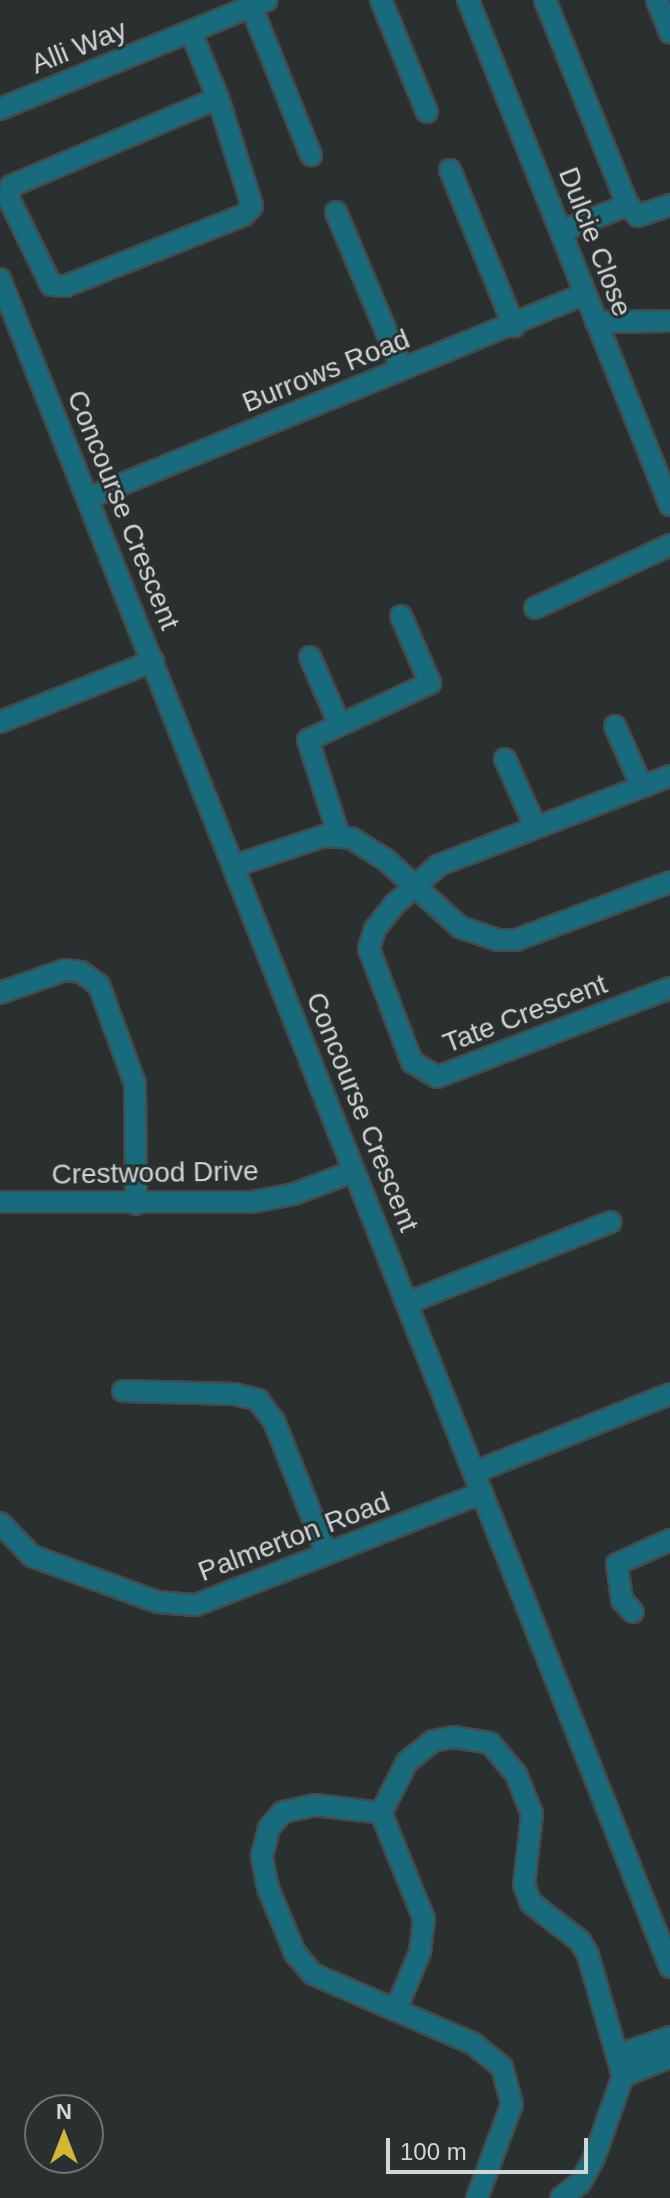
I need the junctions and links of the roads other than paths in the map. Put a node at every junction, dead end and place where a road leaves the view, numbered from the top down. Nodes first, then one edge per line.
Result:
1 (381, 0) edge
2 (468, 0) edge
3 (545, 0) edge
4 (657, 0) edge
5 (259, 3) edge
6 (191, 32) junction
7 (670, 32) edge
8 (218, 98) junction
9 (0, 109) edge
10 (427, 112) dead end
11 (311, 155) dead end
12 (450, 170) dead end
13 (628, 205) junction
14 (670, 205) edge
15 (336, 212) dead end
16 (561, 231) junction
17 (0, 279) edge
18 (585, 294) junction
19 (670, 321) edge
20 (596, 322) junction
21 (514, 326) junction
22 (9, 329) edge
23 (402, 369) junction
24 (88, 498) junction
25 (670, 505) edge
26 (670, 545) edge
27 (535, 608) dead end
28 (401, 616) dead end
29 (310, 657) dead end
30 (153, 661) junction
31 (0, 722) edge
32 (339, 723) junction
33 (615, 726) dead end
34 (505, 759) dead end
35 (670, 776) edge
36 (641, 785) junction
37 (535, 826) junction
38 (339, 836) junction
39 (234, 866) junction
40 (670, 882) edge
41 (416, 888) junction
42 (670, 988) edge
43 (0, 993) edge
44 (354, 1171) junction
45 (0, 1202) edge
46 (136, 1204) junction
47 (611, 1222) dead end
48 (407, 1303) junction
49 (123, 1391) dead end
50 (670, 1394) edge
51 (475, 1472) junction
52 (482, 1493) junction
53 (0, 1523) edge
54 (670, 1540) edge
55 (327, 1554) junction
56 (633, 1612) dead end
57 (381, 1813) junction
58 (663, 1926) edge
59 (670, 1967) edge
60 (396, 2010) junction
61 (670, 2037) edge
62 (670, 2057) edge
63 (621, 2065) junction
64 (483, 2196) edge
65 (561, 2198) edge

1 - 10 street
2 - 16 street, Dulcie Close
3 - 13 street
4 - 7 street
5 - 6 street, Alli Way
5 - 11 street
6 - 8 street
6 - 9 street, Alli Way
8 - 8 street
12 - 21 street
13 - 14 street
13 - 16 street
15 - 23 street
16 - 18 street, Dulcie Close
17 - 22 street, Concourse Crescent
18 - 20 street, Dulcie Close
18 - 21 street, Burrows Road
19 - 20 street
20 - 25 street, Dulcie Close
21 - 23 street, Burrows Road
22 - 24 street, Concourse Crescent
23 - 24 street, Burrows Road
24 - 30 street, Concourse Crescent
26 - 27 street
28 - 32 street
29 - 32 street
30 - 31 street
30 - 39 street, Concourse Crescent
32 - 38 street
33 - 36 street
34 - 37 street
35 - 36 street, Tate Crescent
36 - 37 street, Tate Crescent
37 - 41 street, Tate Crescent
38 - 39 street
38 - 41 street
39 - 44 street, Concourse Crescent
40 - 41 street
41 - 42 street, Tate Crescent
43 - 46 street
44 - 46 street, Crestwood Drive
44 - 48 street, Concourse Crescent
45 - 46 street, Crestwood Drive
47 - 48 street
48 - 51 street, Concourse Crescent
49 - 55 street
50 - 51 street
51 - 52 street, Concourse Crescent
52 - 55 street, Palmerton Road
52 - 58 street, Concourse Crescent
53 - 55 street, Palmerton Road
54 - 56 street
57 - 60 street
57 - 60 street
57 - 63 street
58 - 59 street, Concourse Crescent
60 - 64 street
61 - 63 street
62 - 63 street
63 - 65 street

